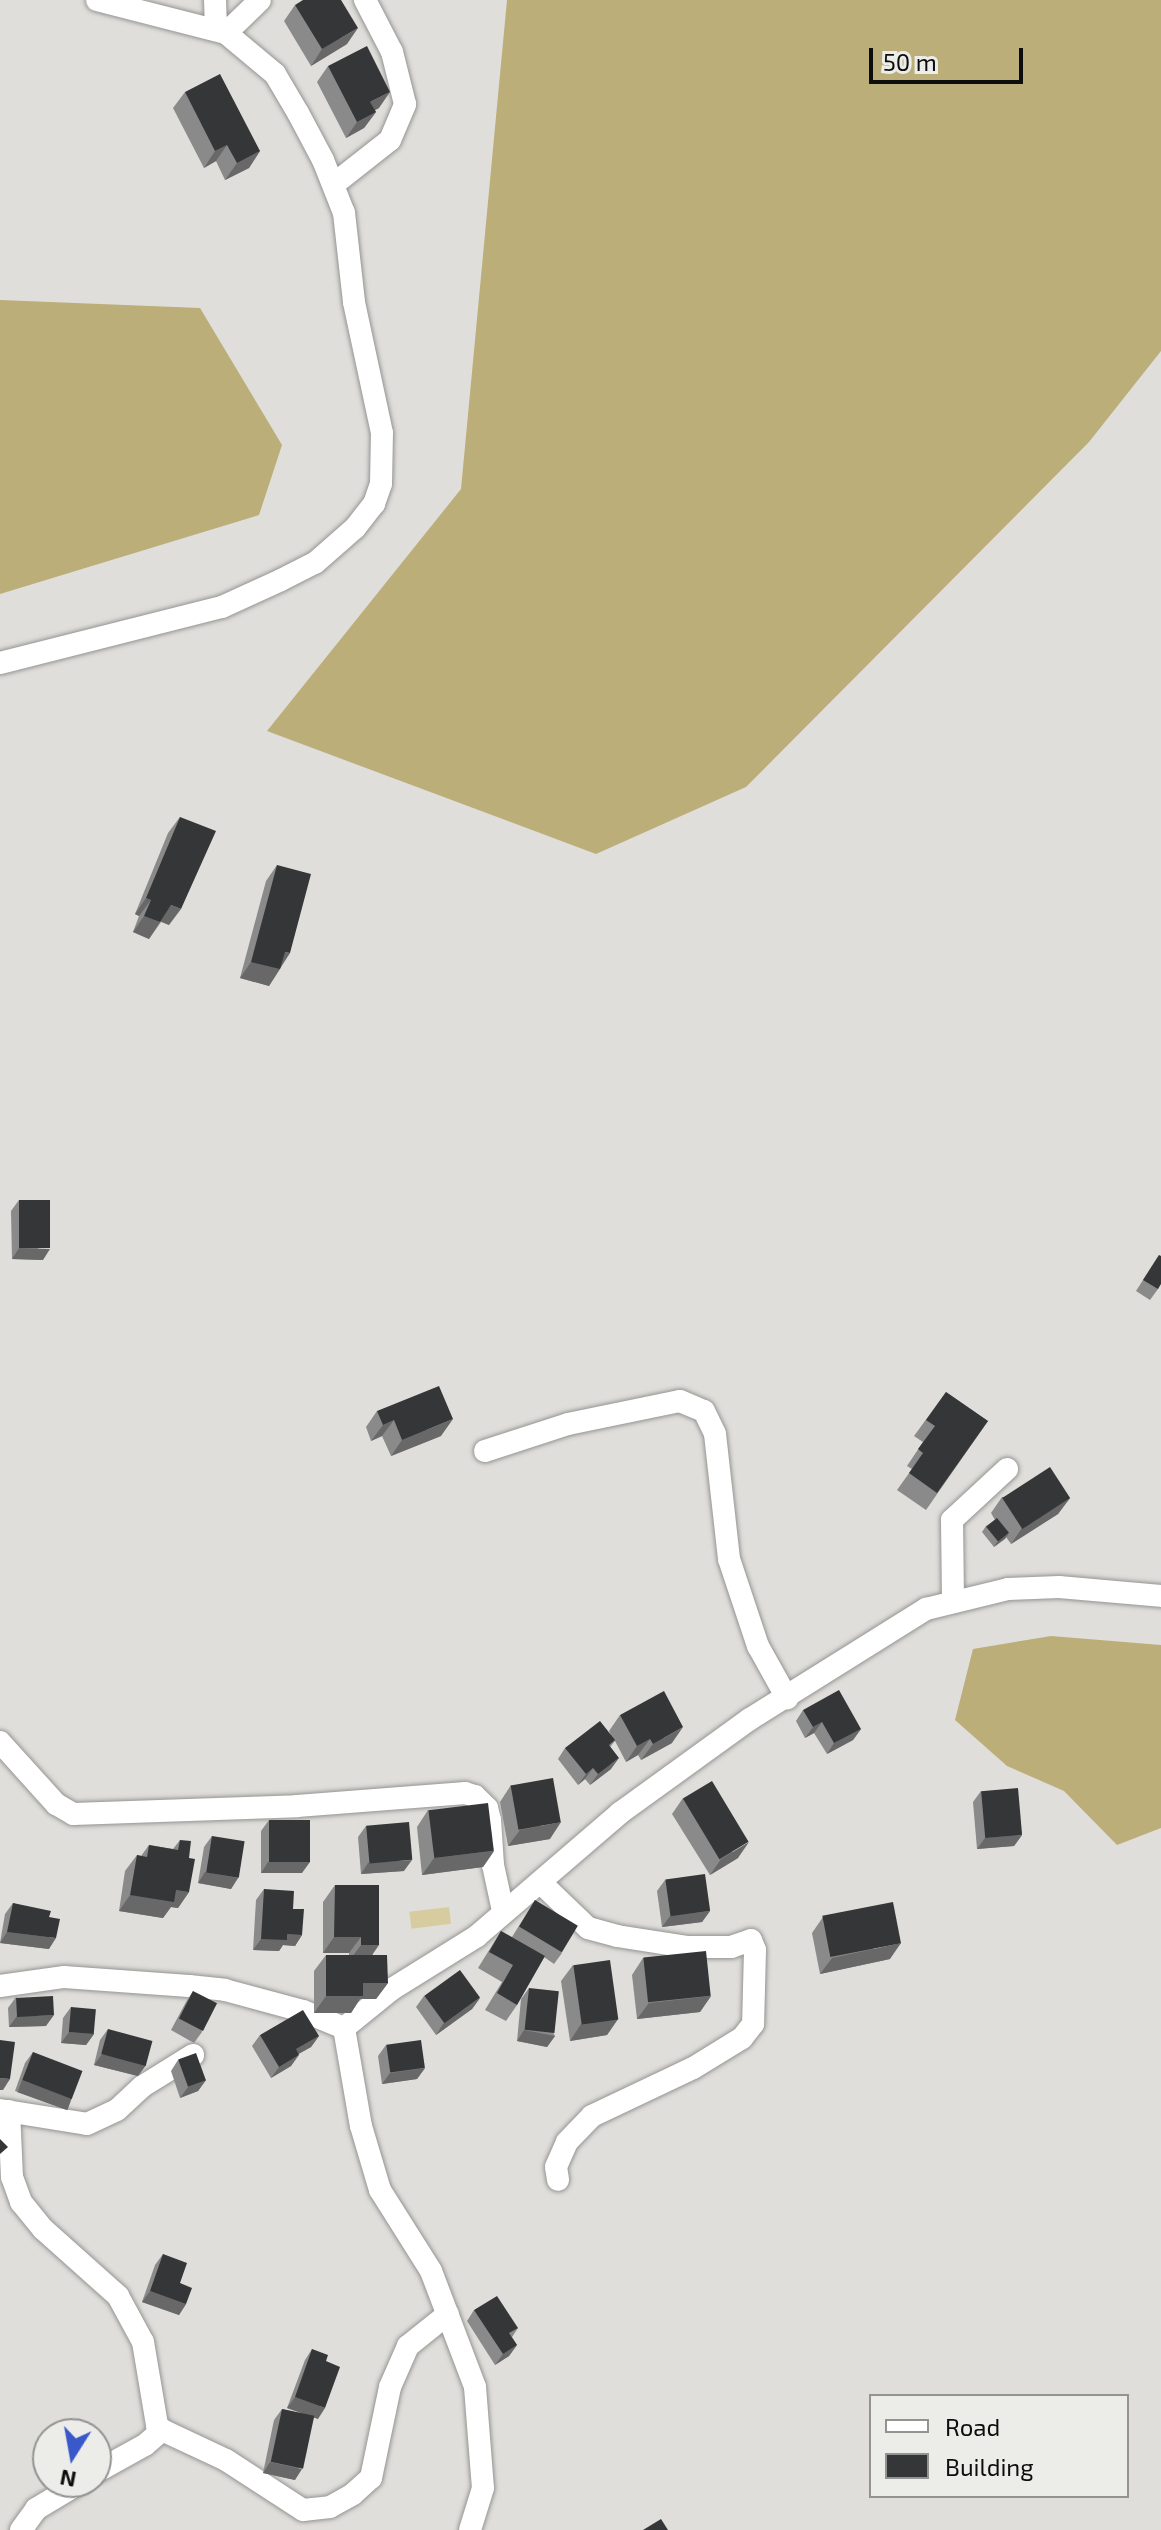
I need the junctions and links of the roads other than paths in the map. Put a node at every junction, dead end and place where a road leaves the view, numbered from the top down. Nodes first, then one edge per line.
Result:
1 (97, 0) edge
2 (215, 0) edge
3 (260, 0) edge
4 (365, 0) edge
5 (221, 31) junction
6 (334, 184) junction
7 (0, 663) edge
8 (485, 1451) dead end
9 (1007, 1469) dead end
10 (1161, 1596) edge
11 (953, 1601) junction
12 (787, 1698) junction
13 (0, 1742) edge
14 (540, 1882) junction
15 (503, 1911) junction
16 (0, 1986) edge
17 (344, 2028) junction
18 (193, 2055) edge
19 (5, 2111) edge
20 (558, 2180) dead end
21 (448, 2314) junction
22 (162, 2430) junction
23 (112, 2463) edge
24 (54, 2498) edge
25 (21, 2530) edge
26 (470, 2530) edge

1 - 5 street
2 - 5 street
3 - 5 street
4 - 6 street
5 - 6 street
6 - 7 street
8 - 12 street
9 - 11 street
10 - 11 street
11 - 12 street
12 - 14 street
13 - 15 street
14 - 15 street
14 - 20 street
15 - 17 street
16 - 17 street
17 - 21 street
18 - 19 street
19 - 22 street
21 - 22 street
21 - 26 street
22 - 23 street
24 - 25 street

